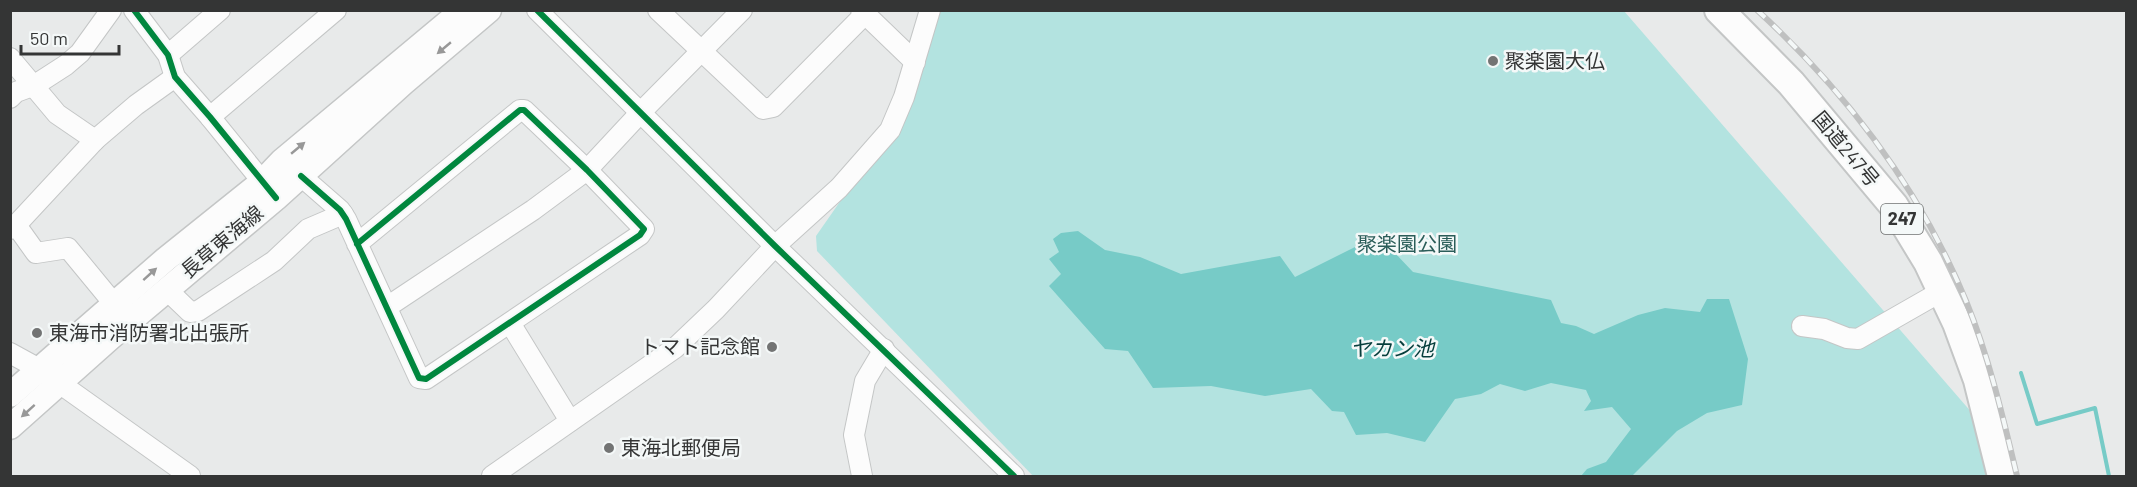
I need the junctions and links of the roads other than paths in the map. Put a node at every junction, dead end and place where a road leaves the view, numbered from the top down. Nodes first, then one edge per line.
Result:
1 (111, 10) edge
2 (134, 10) edge
3 (220, 10) edge
4 (336, 10) edge
5 (463, 10) edge
6 (489, 10) edge
7 (537, 10) edge
8 (658, 10) edge
9 (742, 10) edge
10 (930, 10) edge
11 (1719, 10) edge
12 (863, 12) edge
13 (701, 52) junction
14 (168, 55) junction
15 (10, 58) edge
16 (915, 62) junction
17 (175, 77) junction
18 (35, 85) junction
19 (10, 98) edge
20 (641, 112) junction
21 (210, 117) junction
22 (95, 140) junction
23 (587, 170) junction
24 (301, 176) junction
25 (269, 190) junction
26 (343, 214) junction
27 (13, 227) edge
28 (357, 244) junction
29 (775, 246) junction
30 (166, 289) junction
31 (1942, 291) junction
32 (115, 305) junction
33 (387, 307) junction
34 (510, 323) junction
35 (1802, 326) dead end
36 (884, 349) junction
37 (10, 353) edge
38 (50, 377) junction
39 (10, 395) edge
40 (570, 421) junction
41 (10, 427) edge
42 (190, 477) edge
43 (492, 477) edge
44 (862, 477) edge
45 (1014, 477) edge
46 (2002, 477) edge

1 - 18 street
2 - 14 street
3 - 14 street
4 - 21 street
25 -> 5 main road, 長草東海線
6 -> 24 main road, 長草東海線
7 - 20 street
8 - 13 street
9 - 13 street
10 - 16 street
11 - 31 highway, 国道247号 / 247
12 - 13 street
12 - 16 street
13 - 20 street
14 - 17 street
15 - 18 street
16 - 29 street
17 - 21 street
17 - 22 street
18 - 19 street
18 - 22 street
20 - 23 street
20 - 29 street
21 - 25 street
22 - 27 street
23 - 28 street
23 - 33 street
23 - 34 street
24 - 25 main road, 長草東海線
24 - 26 street
25 - 30 main road, 長草東海線
32 -> 25 main road, 長草東海線
26 - 28 street
26 - 30 street
27 - 32 street
28 - 33 street
29 - 36 street
29 - 40 street
30 - 38 main road, 長草東海線
31 - 35 street
31 - 46 highway, 国道247号 / 247
32 - 38 main road, 長草東海線
33 - 34 street
34 - 40 street
36 - 44 street
36 - 45 street
37 - 38 street
38 - 39 main road, 長草東海線
38 -> 41 main road, 長草東海線
38 - 42 street
40 - 43 street

